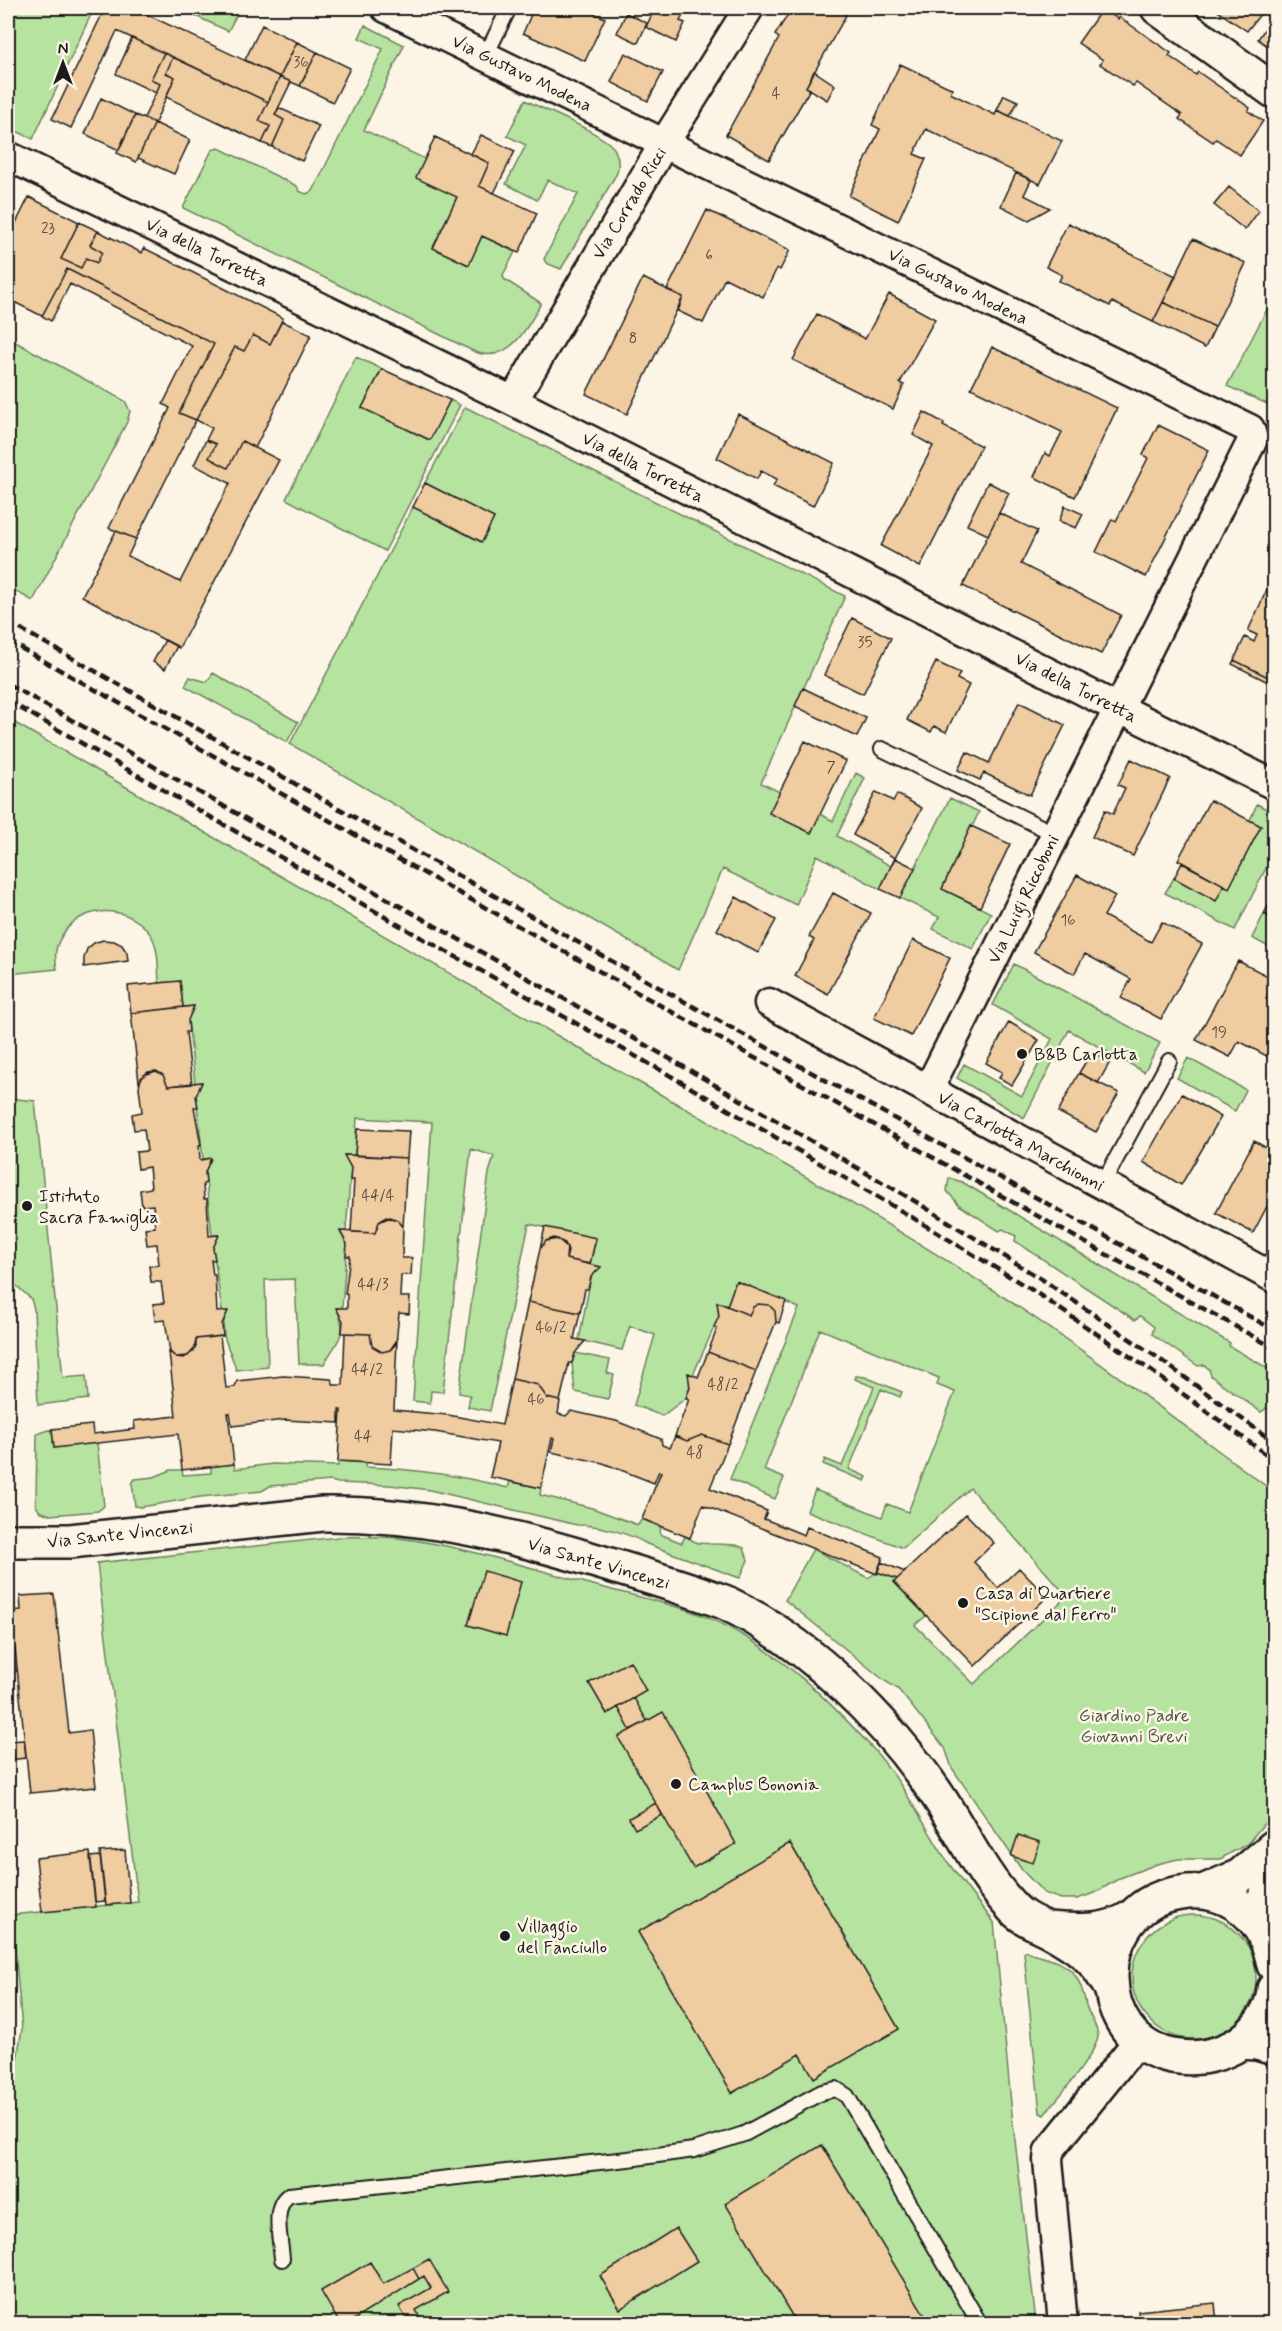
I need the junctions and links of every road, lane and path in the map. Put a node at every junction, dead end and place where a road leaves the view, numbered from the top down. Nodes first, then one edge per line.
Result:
1 (386, 8) edge
2 (509, 8) edge
3 (749, 8) edge
4 (1158, 8) edge
5 (486, 55) junction
6 (1275, 91) edge
7 (665, 142) junction
8 (8, 156) edge
9 (513, 401) junction
10 (1118, 708) junction
11 (882, 749) dead end
12 (1275, 785) edge
13 (1055, 834) junction
14 (769, 1003) dead end
15 (1169, 1061) dead end
16 (928, 1090) junction
17 (1102, 1185) junction
18 (1271, 1269) edge
19 (8, 1541) edge
20 (1275, 1847) edge
21 (1275, 1873) edge
22 (1203, 1892) junction
23 (1132, 1917) junction
24 (1047, 1929) junction
25 (1263, 1929) junction
26 (1275, 1965) edge
27 (1111, 1988) junction
28 (1275, 1989) edge
29 (1274, 1999) edge
30 (1138, 2042) junction
31 (1242, 2042) junction
32 (1275, 2048) edge
33 (282, 2259) dead end
34 (980, 2324) edge
35 (1063, 2324) edge

1 - 5 street, Via Gustavo Modena
2 - 5 lane
3 - 7 street, Via Corrado Ricci
4 - 6 street
5 - 7 street, Via Gustavo Modena
7 - 9 street, Via Corrado Ricci
7 - 10 street, Via Gustavo Modena
8 - 9 street, Via della Torretta
9 - 10 street, Via della Torretta
10 - 12 street, Via della Torretta
10 - 13 street, Via Luigi Riccoboni
11 - 13 lane
13 - 16 street, Via Luigi Riccoboni
14 - 16 street, Via Carlotta Marchionni
15 - 17 lane
16 - 17 street, Via Carlotta Marchionni
17 - 18 street, Via Carlotta Marchionni
19 - 24 street, Via Sante Vincenzi
20 - 22 street
21 - 25 street
22 - 23 street, Via Sante Vincenzi
22 - 25 street
23 - 24 street, Via Sante Vincenzi
23 - 27 street
24 - 27 street, Via Sante Vincenzi
25 - 26 street
27 - 30 street, Via Sante Vincenzi
28 - 29 street
29 - 31 street
30 - 31 street
30 - 35 street
31 - 32 street
33 - 34 lane

